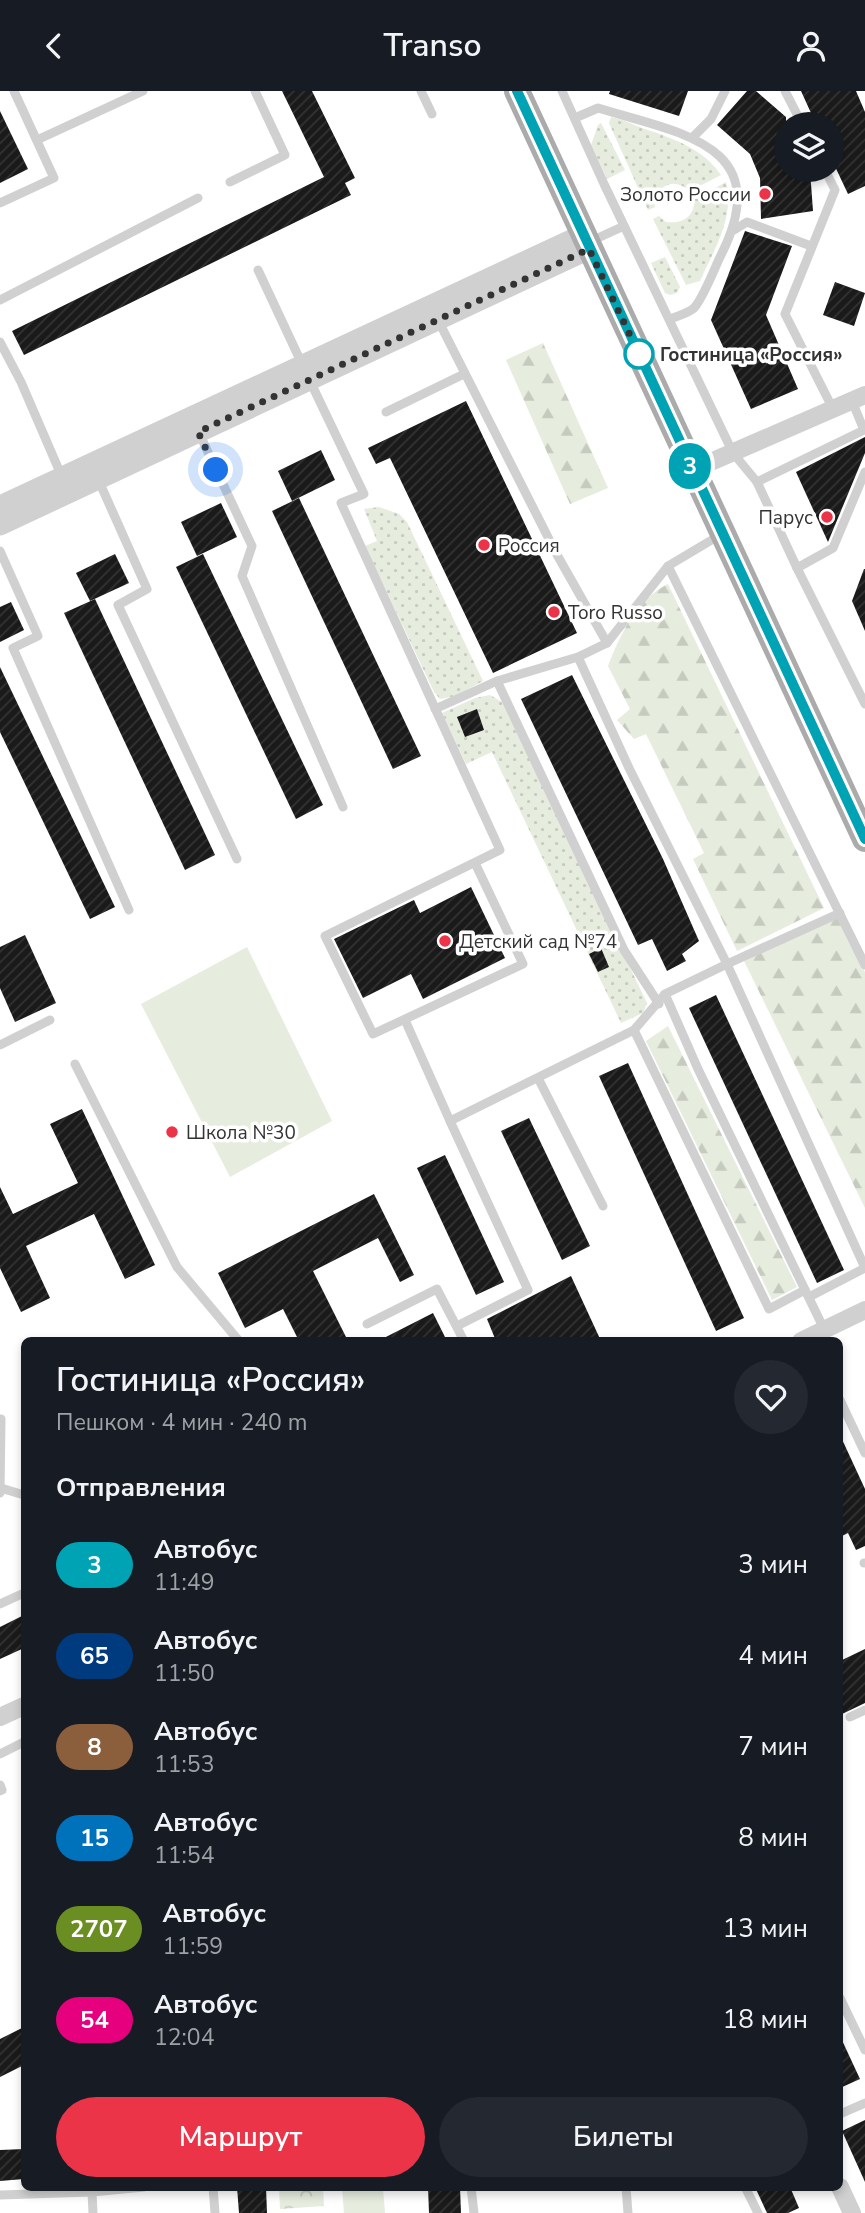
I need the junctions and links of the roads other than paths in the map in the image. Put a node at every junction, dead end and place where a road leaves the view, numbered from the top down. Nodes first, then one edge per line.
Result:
1 (14, 91) edge
2 (143, 91) edge
3 (255, 91) edge
4 (421, 91) edge
5 (517, 91) edge
6 (534, 91) edge
7 (562, 91) edge
8 (725, 91) edge
9 (785, 91) edge
10 (796, 112) edge
11 (432, 114) dead end
12 (575, 118) junction
13 (693, 137) junction
14 (37, 140) junction
15 (230, 182) dead end
16 (831, 182) edge
17 (198, 198) dead end
18 (0, 203) edge
19 (624, 226) junction
20 (734, 230) junction
21 (590, 241) junction
22 (811, 246) junction
23 (258, 270) dead end
24 (0, 300) edge
25 (434, 313) junction
26 (670, 319) junction
27 (0, 342) edge
28 (306, 373) junction
29 (464, 374) junction
30 (858, 398) edge
31 (833, 409) junction
32 (386, 412) dead end
33 (195, 424) junction
34 (864, 430) edge
35 (733, 453) junction
36 (699, 467) junction
37 (95, 471) junction
38 (865, 472) edge
39 (757, 482) junction
40 (66, 485) junction
41 (0, 506) edge
42 (0, 525) edge
43 (729, 531) junction
44 (0, 551) edge
45 (668, 566) junction
46 (797, 568) junction
47 (607, 643) junction
48 (578, 657) junction
49 (497, 681) junction
50 (861, 686) edge
51 (865, 703) edge
52 (435, 709) junction
53 (865, 804) edge
54 (343, 807) dead end
55 (865, 839) edge
56 (237, 859) dead end
57 (475, 863) junction
58 (129, 910) dead end
59 (840, 913) junction
60 (727, 964) junction
61 (865, 965) edge
62 (665, 994) junction
63 (659, 1004) junction
64 (50, 1020) dead end
65 (405, 1020) junction
66 (634, 1030) junction
67 (0, 1045) edge
68 (75, 1064) dead end
69 (538, 1078) junction
70 (450, 1121) junction
71 (603, 1206) dead end
72 (865, 1268) edge
73 (807, 1293) junction
74 (865, 1310) edge
75 (367, 1324) dead end
76 (457, 1326) junction
77 (824, 1329) junction
78 (236, 1337) edge
79 (462, 1337) edge
80 (809, 1337) edge
81 (843, 1406) edge
82 (1, 1419) edge
83 (865, 1453) edge
84 (0, 1491) edge
85 (21, 1494) edge
86 (21, 1594) edge
87 (0, 1604) edge
88 (21, 1707) edge
89 (865, 1710) edge
90 (0, 1717) edge
91 (850, 1717) dead end
92 (21, 1743) edge
93 (0, 1753) edge
94 (0, 1785) edge
95 (0, 1791) edge
96 (843, 2004) edge
97 (865, 2050) edge
98 (865, 2103) edge
99 (843, 2113) edge
100 (73, 2191) edge
101 (91, 2191) edge
102 (213, 2191) edge
103 (471, 2191) edge
104 (626, 2191) edge
105 (747, 2191) edge
106 (841, 2191) edge
107 (0, 2195) edge
108 (93, 2213) edge
109 (215, 2213) edge
110 (474, 2213) edge
111 (628, 2213) edge
112 (758, 2213) edge
113 (852, 2213) edge

1 - 14 lane
2 - 14 lane
3 - 15 lane
4 - 11 lane
5 - 21 main road
6 - 21 main road
7 - 12 lane
8 - 13 lane
9 - 10 lane
12 - 13 lane
12 - 19 lane
13 - 20 lane
14 - 18 lane
16 - 22 lane
17 - 24 lane
19 - 21 lane
19 - 26 lane
20 - 22 lane
20 - 26 lane
21 - 25 street
21 - 36 main road
22 - 31 lane
23 - 28 lane
25 - 28 street
25 - 29 lane
26 - 35 lane
27 - 40 lane
28 - 33 street
28 - 52 lane
29 - 32 lane
29 - 47 lane
30 - 31 street
30 - 34 lane
31 - 35 street
33 - 37 street
33 - 54 lane
34 - 39 lane
35 - 36 street
35 - 39 lane
36 - 43 main road
37 - 40 street
37 - 56 lane
38 - 46 lane
39 - 46 lane
40 - 41 street
40 - 42 street
43 - 45 lane
43 - 53 main road
43 - 55 main road
44 - 58 lane
45 - 47 lane
45 - 59 lane
46 - 50 lane
47 - 48 lane
48 - 49 lane
48 - 60 lane
49 - 52 lane
49 - 63 lane
50 - 51 lane
52 - 57 lane
57 - 65 lane
57 - 65 lane
59 - 60 lane
59 - 61 lane
60 - 62 lane
60 - 72 lane
62 - 63 lane
62 - 73 lane
63 - 66 lane
64 - 67 lane
65 - 70 lane
66 - 69 lane
66 - 73 lane
68 - 78 lane
69 - 70 lane
69 - 71 lane
70 - 76 lane
72 - 73 lane
73 - 77 lane
74 - 77 street
75 - 76 lane
76 - 79 lane
77 - 80 street
81 - 83 lane
82 - 84 lane
84 - 85 lane
86 - 87 lane
88 - 90 street
89 - 91 lane
92 - 93 lane
94 - 95 lane
96 - 97 lane
98 - 99 lane
100 - 107 lane
101 - 108 lane
102 - 109 lane
103 - 110 lane
104 - 111 lane
105 - 112 lane
106 - 113 street

